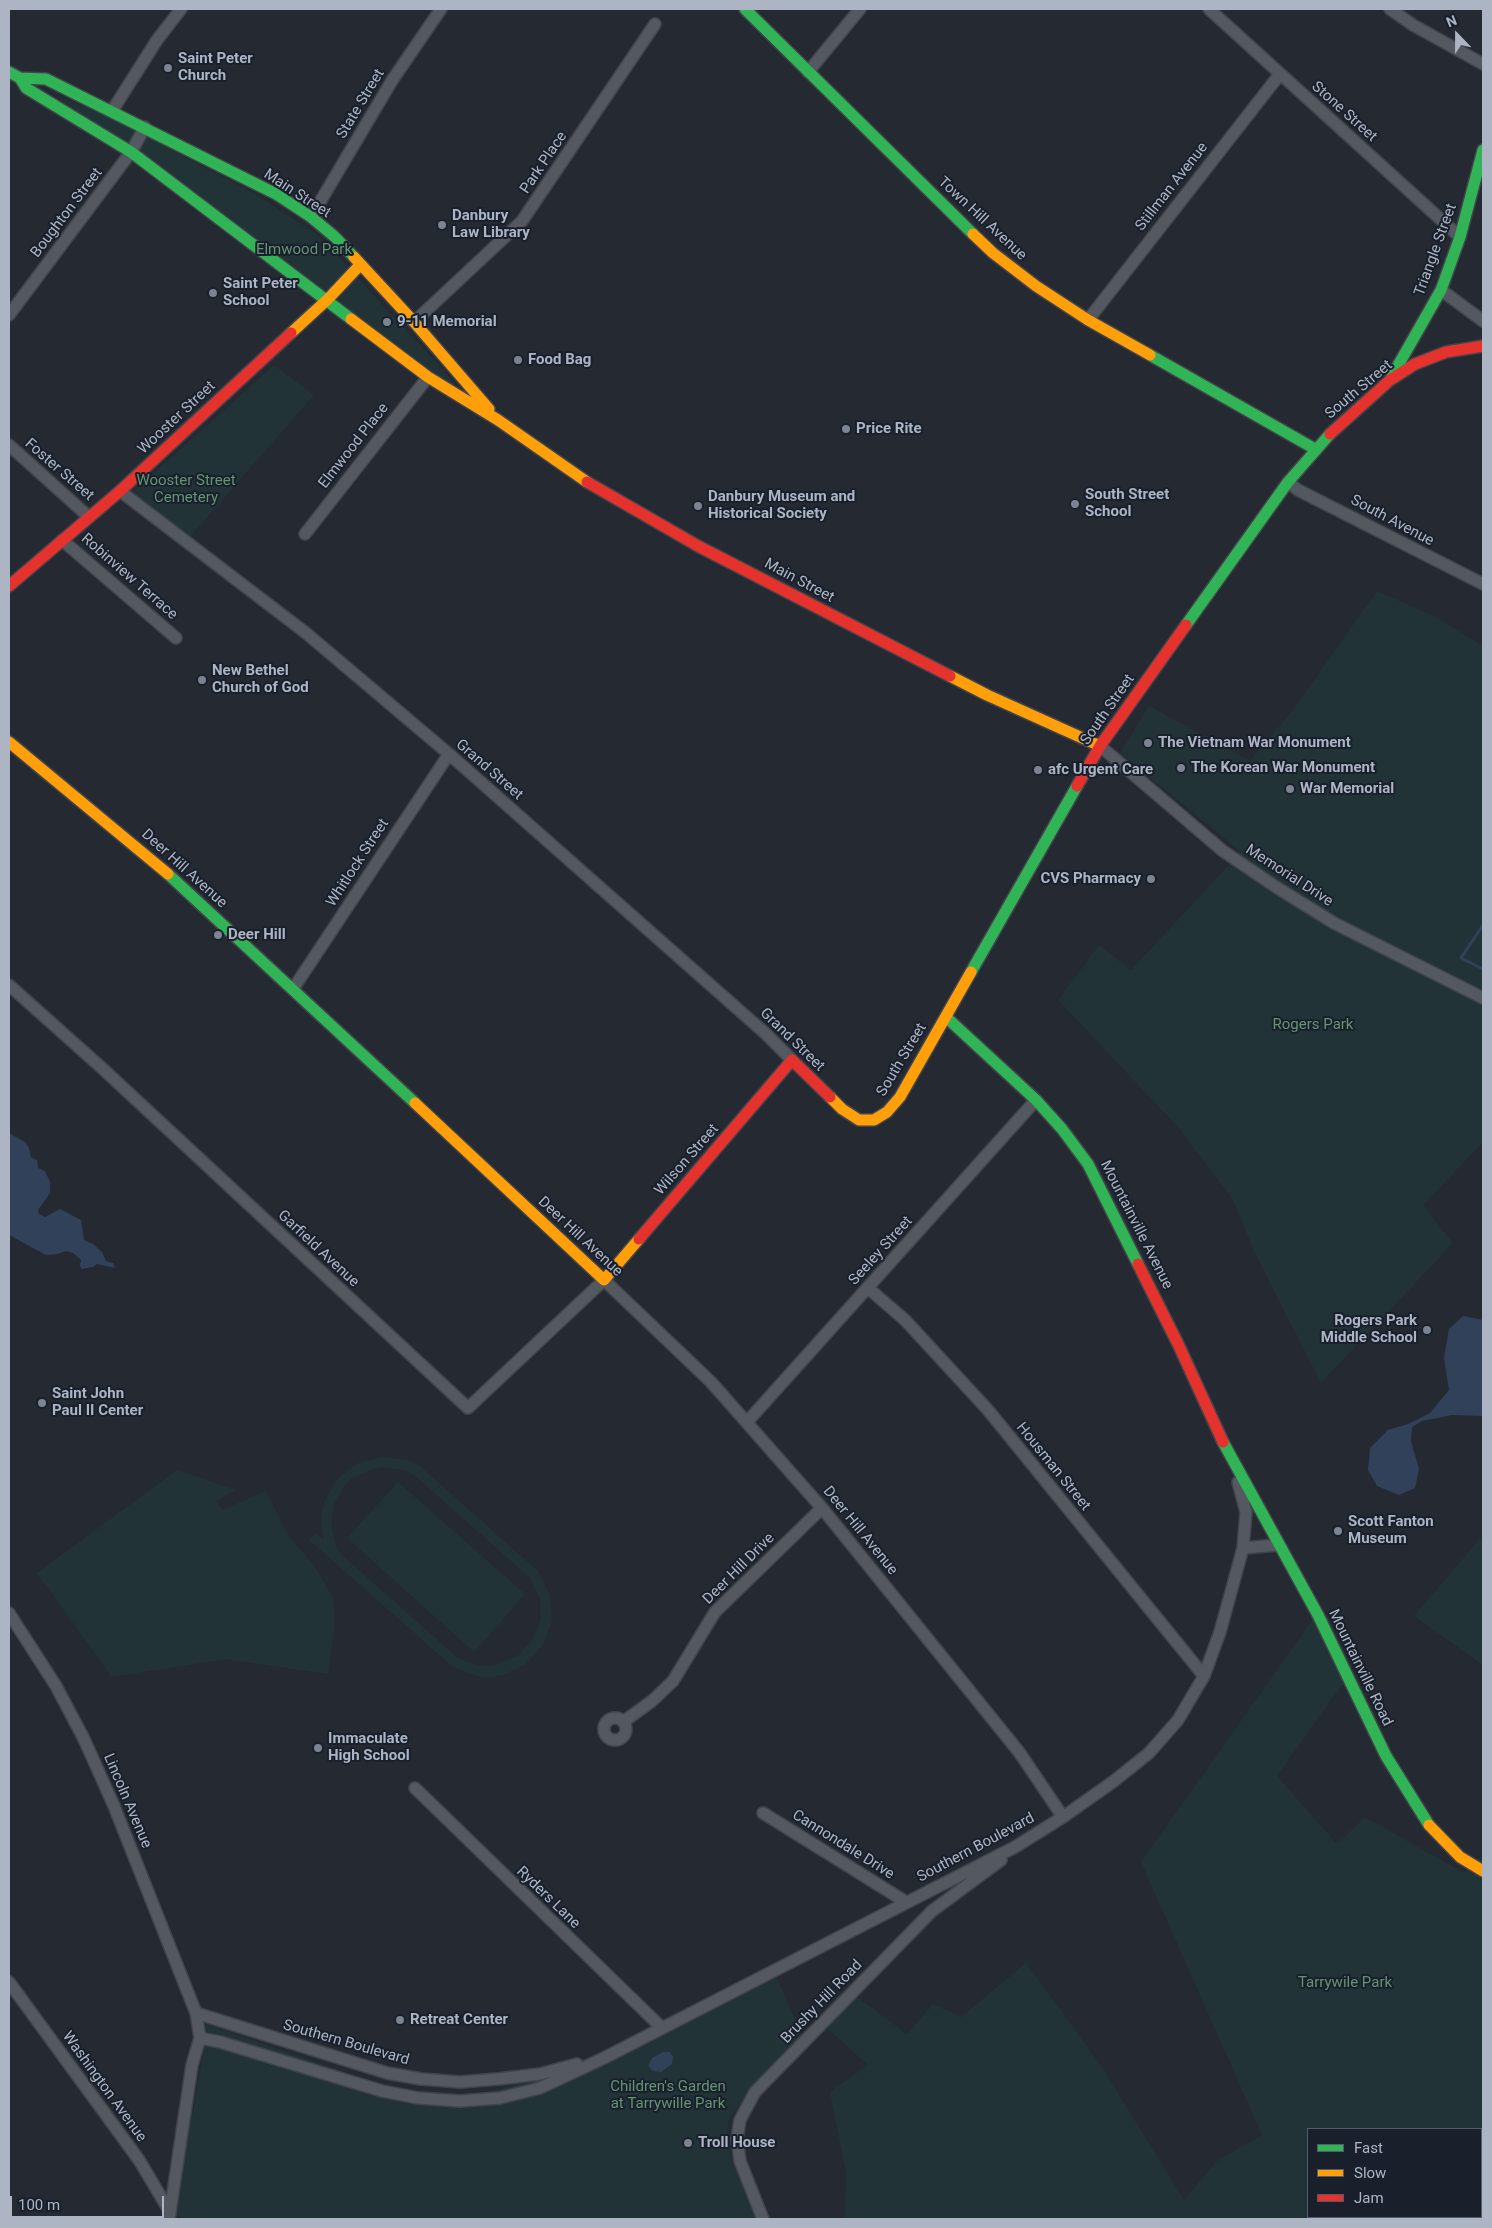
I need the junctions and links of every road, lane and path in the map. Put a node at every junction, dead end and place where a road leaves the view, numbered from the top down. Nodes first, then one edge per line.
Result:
1 (181, 9) edge
2 (441, 9) edge
3 (744, 9) edge
4 (860, 9) edge
5 (1209, 9) edge
6 (1390, 9) edge
7 (656, 24) dead end
8 (1483, 64) edge
9 (9, 72) edge
10 (808, 72) junction
11 (1280, 74) junction
12 (20, 78) junction
13 (112, 111) junction
14 (145, 128) junction
15 (1483, 150) edge
16 (131, 152) junction
17 (311, 217) junction
18 (1460, 237) junction
19 (360, 265) junction
20 (1441, 290) junction
21 (328, 300) junction
22 (9, 315) edge
23 (1088, 320) junction
24 (1483, 321) edge
25 (414, 322) junction
26 (1483, 346) edge
27 (428, 377) junction
28 (1390, 380) junction
29 (498, 420) junction
30 (9, 445) edge
31 (1315, 448) junction
32 (1288, 482) junction
33 (120, 491) junction
34 (89, 516) junction
35 (305, 534) dead end
36 (62, 540) junction
37 (1483, 584) edge
38 (9, 586) edge
39 (176, 638) dead end
40 (9, 742) edge
41 (1100, 746) junction
42 (448, 754) junction
43 (9, 985) edge
44 (293, 989) junction
45 (1483, 998) edge
46 (946, 1017) junction
47 (792, 1060) junction
48 (822, 1090) joint
49 (1036, 1100) junction
50 (604, 1280) junction
51 (868, 1288) junction
52 (747, 1422) junction
53 (1231, 1459) junction
54 (822, 1508) junction
55 (1278, 1545) junction
56 (1243, 1548) junction
57 (9, 1613) edge
58 (1204, 1676) junction
59 (623, 1722) dead end
60 (414, 1788) dead end
61 (764, 1812) dead end
62 (1063, 1817) junction
63 (1016, 1847) junction
64 (1483, 1871) edge
65 (906, 1902) junction
66 (9, 1982) edge
67 (196, 2013) junction
68 (661, 2027) junction
69 (200, 2038) junction
70 (604, 2058) junction
71 (170, 2216) edge
72 (763, 2219) edge

1 - 13 street
2 - 17 street, State Street
3 - 10 street, Town Hill Avenue
4 - 10 street
5 - 11 street, Stone Street
6 - 8 street
7 - 25 street, Park Place
9 - 12 street, Main Street
10 - 23 street, Town Hill Avenue
11 - 18 street, Stone Street
11 - 23 street, Stillman Avenue
12 - 13 street, Main Street
12 - 16 street, Main Street
13 - 14 street, Main Street
14 - 16 street, Boughton Street
14 - 17 street, Main Street
15 - 18 street, Triangle Street
16 - 21 street, Main Street
16 - 22 street, Boughton Street
17 - 19 street, Main Street
18 - 20 street, Triangle Street
19 - 21 street, Wooster Street
19 - 25 street, Main Street
20 - 24 street
20 - 28 street, Triangle Street
21 - 27 street, Main Street
21 - 33 street, Wooster Street
23 - 31 street, Town Hill Avenue
25 - 29 street, Main Street
26 - 28 street, South Street
27 - 29 street, Main Street
27 - 35 street, Elmwood Place
28 - 31 street, South Street
29 - 41 street, Main Street
30 - 34 street, Foster Street
31 - 32 street, South Street
32 - 37 street, South Avenue
32 - 41 street, South Street
33 - 34 street, Wooster Street
33 - 42 street, Grand Street
34 - 36 street, Wooster Street
36 - 38 street, Wooster Street
36 - 39 street, Robinview Terrace
40 - 44 street, Deer Hill Avenue
41 - 45 street, Memorial Drive
41 - 46 street, South Street
42 - 44 street, Whitlock Street
42 - 47 street, Grand Street
43 - 50 street, Garfield Avenue
44 - 50 street, Deer Hill Avenue
46 - 48 street, South Street
46 - 49 street, Mountainville Avenue
47 - 48 street, Grand Street
47 - 50 street, Wilson Street
49 - 51 street, Seeley Street
49 - 53 street, Mountainville Avenue
50 - 52 street, Deer Hill Avenue
51 - 52 street, Seeley Street
51 - 58 street, Housman Street
52 - 54 street, Deer Hill Avenue
53 - 55 street, Mountainville Road
53 - 56 street, Southern Boulevard
54 - 59 street, Deer Hill Drive
54 - 62 street, Deer Hill Avenue
55 - 56 street
55 - 64 street, Mountainville Road
56 - 58 street, Southern Boulevard
57 - 67 street, Lincoln Avenue
58 - 62 street, Southern Boulevard
60 - 68 street, Ryders Lane
61 - 65 street, Cannondale Drive
62 - 63 street, Southern Boulevard
63 - 65 street, Southern Boulevard
63 - 72 street, Brushy Hill Road
65 - 68 street, Southern Boulevard
66 - 71 street, Washington Avenue
67 - 69 street
67 - 70 street, Southern Boulevard
68 - 70 street, Southern Boulevard
69 - 70 street, Southern Boulevard
69 - 71 street

